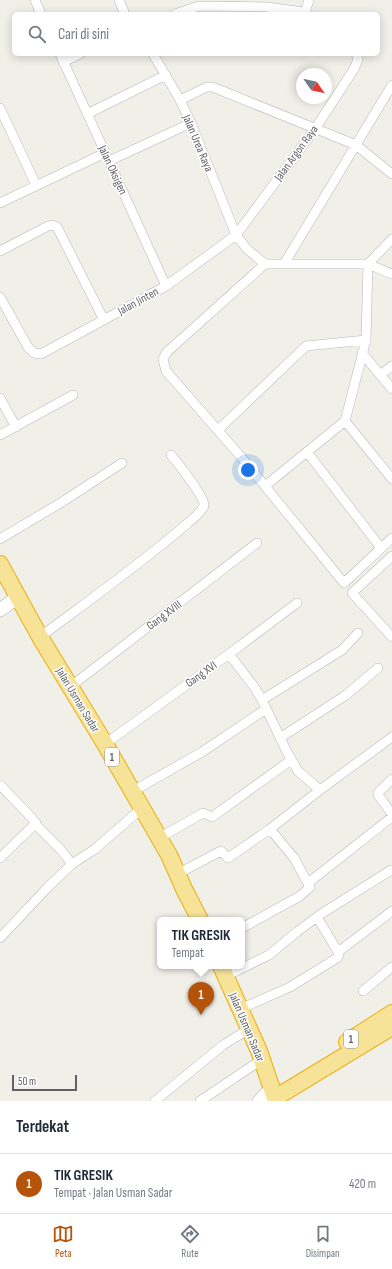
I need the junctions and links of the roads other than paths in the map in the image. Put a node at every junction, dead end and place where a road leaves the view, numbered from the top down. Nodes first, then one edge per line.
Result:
1 (35, 0) edge
2 (119, 0) edge
3 (309, 0) edge
4 (40, 12) edge
5 (124, 12) edge
6 (181, 12) edge
7 (299, 12) edge
8 (306, 12) edge
9 (154, 56) edge
10 (357, 56) edge
11 (62, 58) edge
12 (166, 75) junction
13 (392, 85) edge
14 (180, 100) junction
15 (1, 111) edge
16 (87, 114) junction
17 (191, 123) junction
18 (315, 129) junction
19 (356, 145) junction
20 (107, 157) junction
21 (392, 174) edge
22 (36, 185) junction
23 (0, 203) edge
24 (236, 235) junction
25 (392, 239) edge
26 (0, 251) edge
27 (265, 264) junction
28 (284, 264) junction
29 (368, 264) junction
30 (392, 274) edge
31 (166, 286) junction
32 (0, 297) edge
33 (104, 320) junction
34 (366, 340) junction
35 (362, 353) junction
36 (392, 366) edge
37 (380, 375) junction
38 (392, 389) edge
39 (73, 395) dead end
40 (0, 398) edge
41 (345, 421) junction
42 (16, 427) junction
43 (218, 430) junction
44 (0, 436) edge
45 (308, 452) junction
46 (171, 455) dead end
47 (122, 463) dead end
48 (392, 479) edge
49 (265, 486) junction
50 (392, 538) edge
51 (0, 539) edge
52 (258, 543) dead end
53 (381, 548) junction
54 (392, 556) edge
55 (0, 564) edge
56 (18, 597) junction
57 (296, 603) dead end
58 (0, 610) edge
59 (358, 633) dead end
60 (392, 637) edge
61 (40, 638) junction
62 (229, 654) junction
63 (378, 668) dead end
64 (70, 686) junction
65 (264, 705) junction
66 (392, 737) edge
67 (280, 738) junction
68 (105, 744) junction
69 (291, 760) junction
70 (392, 779) edge
71 (0, 785) edge
72 (320, 790) junction
73 (133, 791) junction
74 (142, 808) junction
75 (392, 814) edge
76 (392, 817) edge
77 (36, 823) junction
78 (270, 829) junction
79 (159, 838) junction
80 (0, 858) edge
81 (72, 864) junction
82 (391, 870) dead end
83 (177, 874) junction
84 (308, 884) junction
85 (392, 911) edge
86 (198, 917) edge
87 (317, 918) junction
88 (245, 926) edge
89 (0, 938) edge
90 (338, 952) junction
91 (245, 963) edge
92 (392, 967) edge
93 (223, 971) edge
94 (362, 991) dead end
95 (240, 1009) junction
96 (392, 1013) edge
97 (392, 1027) edge
98 (249, 1029) junction
99 (261, 1060) junction
100 (272, 1097) edge
101 (155, 1101) edge
102 (200, 1101) edge
103 (259, 1101) edge

1 - 4 street
2 - 5 street
3 - 8 street
6 - 7 street
9 - 12 street, Jalan Urea Raya
10 - 18 street, Jalan Argon Raya
11 - 16 street, Jalan Oksigen
12 - 14 street, Jalan Urea Raya
12 - 16 street
13 - 19 street
14 - 17 street, Jalan Urea Raya
14 - 18 street
15 - 22 street
16 - 20 street, Jalan Oksigen
17 - 20 street
17 - 24 street, Jalan Urea Raya
18 - 19 street
18 - 24 street, Jalan Argon Raya
19 - 21 street
19 - 28 street
20 - 22 street
20 - 31 street, Jalan Oksigen
22 - 23 street
24 - 27 street, Jalan Urea Raya
24 - 31 street, Jalan Jinten
25 - 29 street
26 - 33 street
27 - 28 street
27 - 43 street
28 - 29 street
29 - 30 street
29 - 34 street
31 - 33 street, Jalan Jinten
32 - 33 street, Jalan Jinten
34 - 35 street
34 - 43 street
35 - 37 street
35 - 41 street
36 - 37 street
37 - 38 street
39 - 42 street
40 - 42 street
41 - 45 street
41 - 48 street
42 - 44 street
43 - 49 street
45 - 49 street
45 - 53 street
46 - 61 street
47 - 51 street
49 - 53 street
50 - 53 street
52 - 64 street, Gang XVIII
54 - 60 street
55 - 56 highway, Jalan Usman Sadar / 1
56 - 58 main road
56 - 61 highway, Jalan Usman Sadar / 1
57 - 62 street, Gang XVI
59 - 65 street
61 - 64 highway, Jalan Usman Sadar / 1
62 - 65 street
62 - 68 street, Gang XVI
63 - 67 street
64 - 68 highway, Jalan Usman Sadar / 1
65 - 67 street
65 - 73 street
66 - 72 street
67 - 69 street
68 - 73 highway, Jalan Usman Sadar / 1
69 - 72 street
69 - 79 street
70 - 75 street
71 - 77 street
72 - 78 street
73 - 74 highway, Jalan Usman Sadar / 1
74 - 79 highway, Jalan Usman Sadar / 1
74 - 81 street
76 - 84 street
77 - 80 street
77 - 81 street
78 - 83 street
78 - 84 street
79 - 83 highway, Jalan Usman Sadar / 1
81 - 89 street
82 - 87 street
83 - 86 highway, Jalan Usman Sadar / 1
84 - 88 street
85 - 90 street
87 - 90 street
87 - 91 street
90 - 95 street
92 - 94 street
93 - 95 highway, Jalan Usman Sadar
95 - 98 highway, Jalan Usman Sadar
96 - 100 highway, 1
97 - 100 highway, 1
98 - 99 highway, Jalan Usman Sadar
98 - 101 street
99 - 100 highway, Jalan Usman Sadar
99 - 102 street
100 - 103 main road

